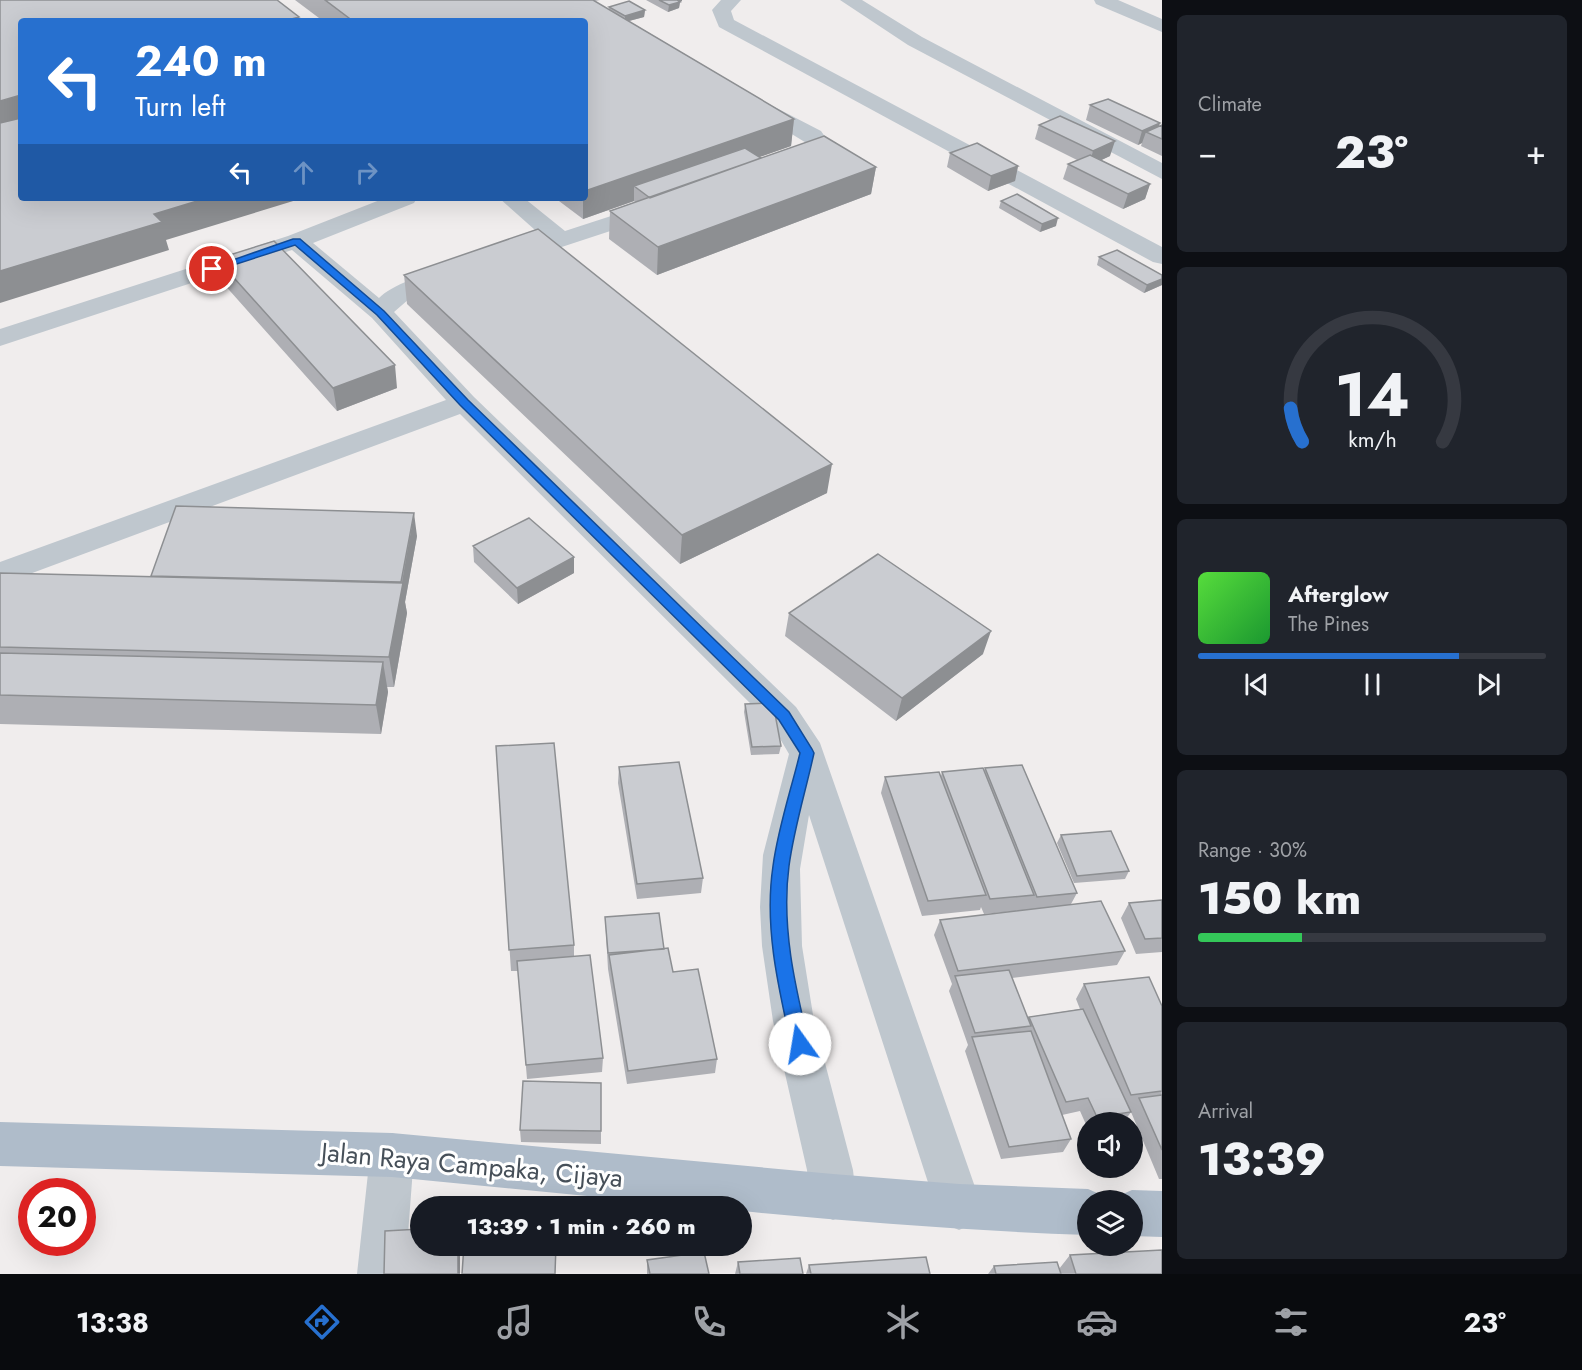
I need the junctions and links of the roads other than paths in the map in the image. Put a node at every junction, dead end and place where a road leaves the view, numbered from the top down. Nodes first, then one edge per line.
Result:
1 (732, 0) edge
2 (849, 0) edge
3 (1103, 0) edge
4 (1162, 26) edge
5 (741, 94) edge
6 (767, 169) edge
7 (1162, 172) edge
8 (398, 201) edge
9 (514, 201) edge
10 (648, 211) edge
11 (561, 240) junction
12 (296, 241) junction
13 (1162, 257) edge
14 (381, 313) junction
15 (0, 338) edge
16 (464, 403) junction
17 (0, 574) edge
18 (807, 753) junction
19 (0, 1144) edge
20 (392, 1155) junction
21 (833, 1197) junction
22 (959, 1207) junction
23 (1077, 1212) edge
24 (1143, 1213) edge
25 (1162, 1214) edge
26 (381, 1274) edge

1 - 13 street
2 - 7 street
3 - 4 street
5 - 6 street
8 - 12 street
9 - 11 street
10 - 11 street
11 - 14 street
12 - 14 street
12 - 15 street
14 - 16 street
16 - 17 street
16 - 18 street
18 - 21 street
18 - 22 street
19 - 20 main road, Jalan Raya Campaka, Cijaya
20 - 21 main road, Jalan Raya Campaka, Cijaya
20 - 26 street
21 - 22 main road, Jalan Raya Campaka, Cijaya
22 - 23 main road, Jalan Raya Campaka, Cijaya
24 - 25 main road

